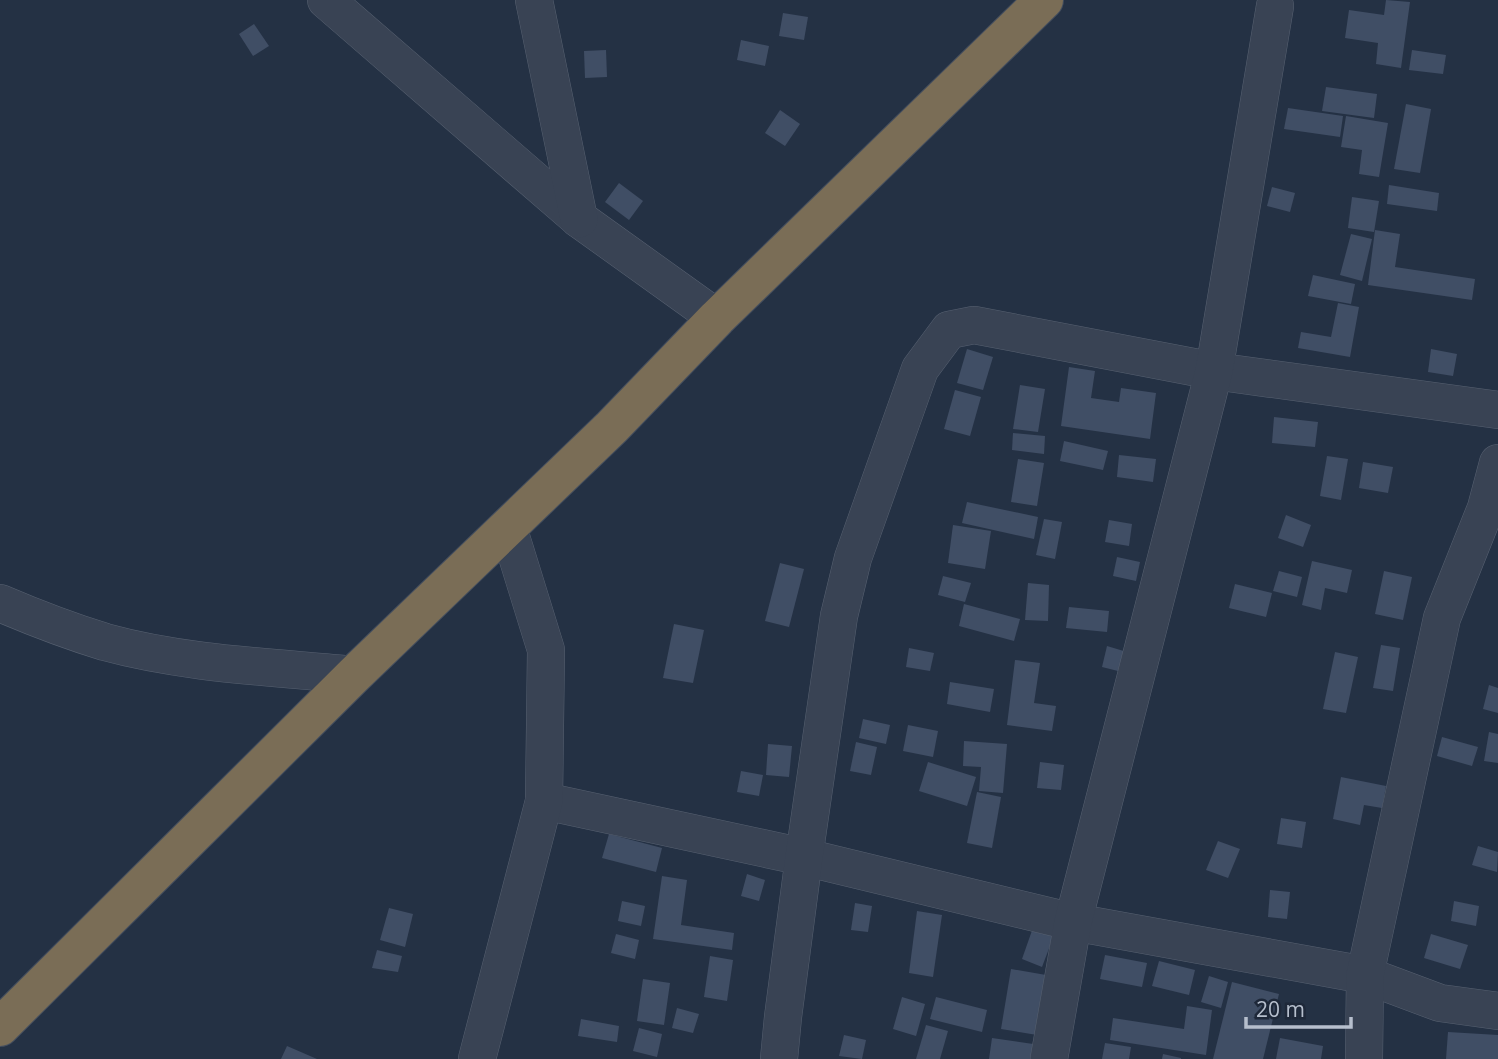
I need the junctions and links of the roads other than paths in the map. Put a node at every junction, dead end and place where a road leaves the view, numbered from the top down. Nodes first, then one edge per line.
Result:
1 (326, 0) edge
2 (534, 0) edge
3 (1044, 0) edge
4 (1275, 6) dead end
5 (579, 219) junction
6 (717, 318) junction
7 (1214, 370) junction
8 (1498, 410) edge
9 (1498, 463) edge
10 (508, 527) junction
11 (0, 603) edge
12 (354, 675) junction
13 (544, 801) junction
14 (804, 857) junction
15 (1073, 922) junction
16 (1366, 975) junction
17 (1498, 1010) edge
18 (0, 1027) edge
19 (477, 1059) edge
20 (779, 1059) edge
21 (1049, 1059) edge
22 (1364, 1059) edge

1 - 5 street
2 - 5 street
3 - 6 highway
4 - 7 street
5 - 6 street
6 - 10 highway
7 - 8 street
7 - 14 street
7 - 15 street
9 - 16 street
10 - 12 highway
10 - 13 street
11 - 12 street
12 - 18 highway
13 - 14 street
13 - 19 street
14 - 15 street
14 - 20 street
15 - 16 street
15 - 21 street
16 - 17 street
16 - 22 street

